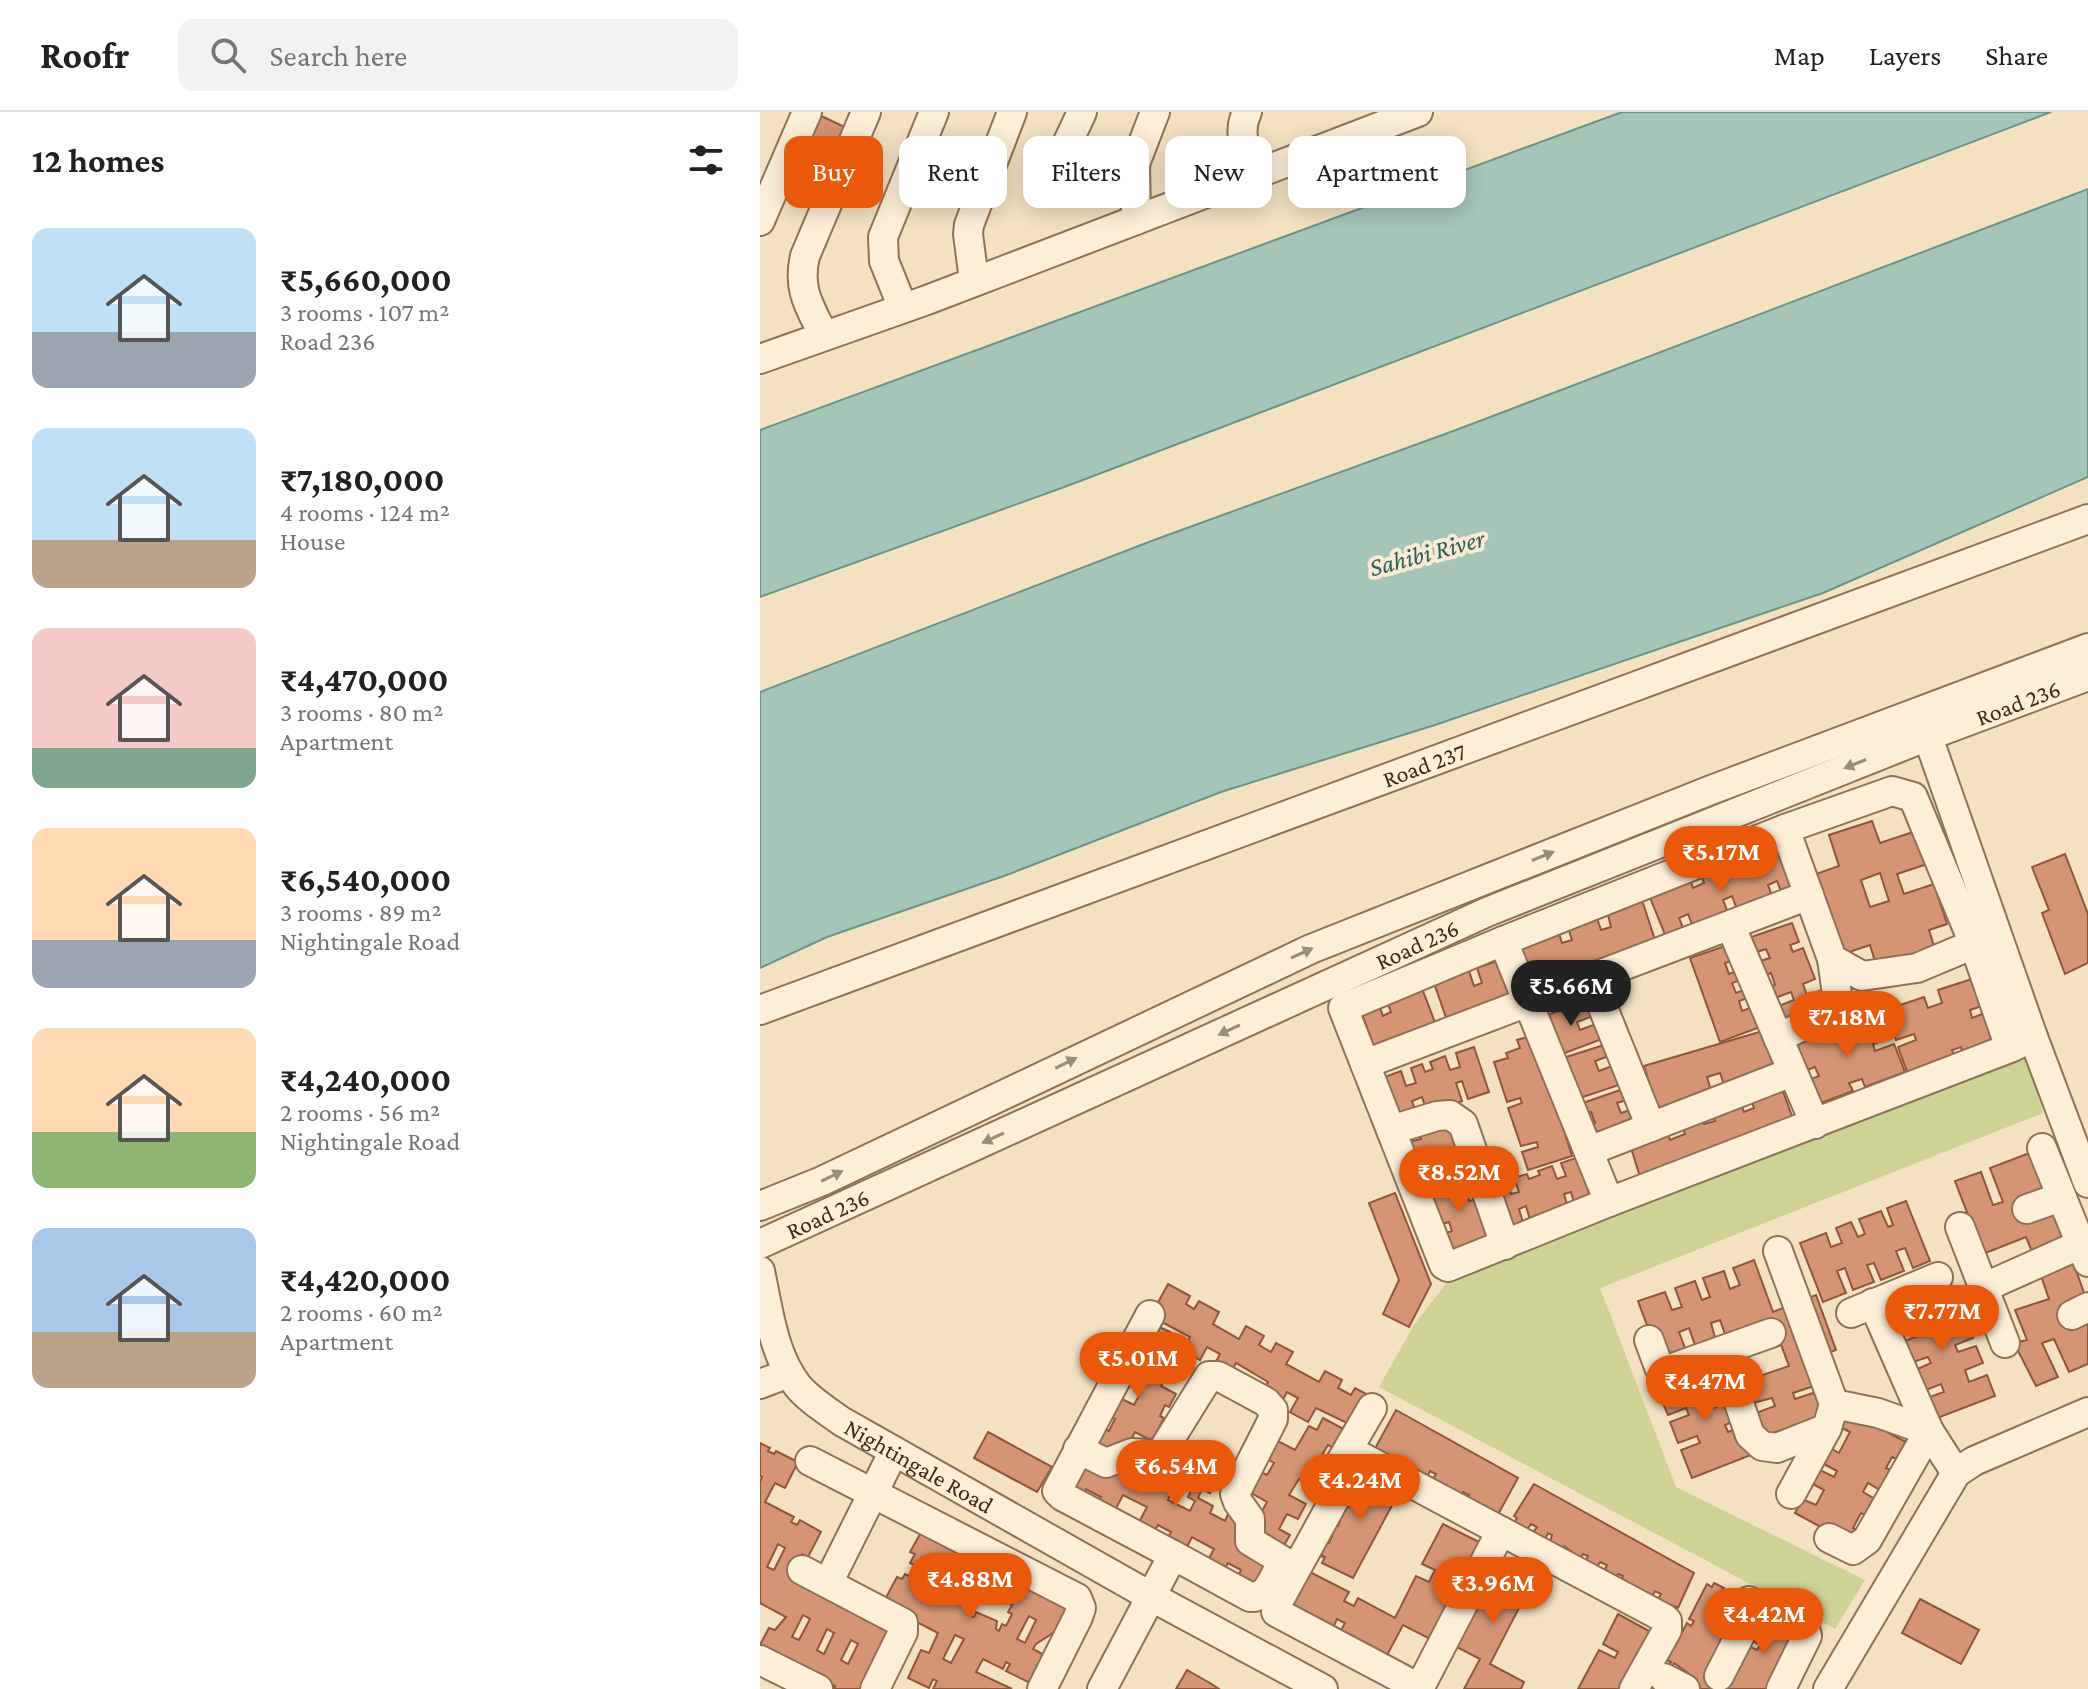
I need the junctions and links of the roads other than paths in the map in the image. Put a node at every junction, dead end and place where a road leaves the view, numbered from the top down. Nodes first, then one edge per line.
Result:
1 (807, 112) edge
2 (866, 112) edge
3 (934, 112) edge
4 (1012, 112) edge
5 (1082, 112) edge
6 (1155, 112) edge
7 (1247, 112) edge
8 (1418, 112) edge
9 (1071, 136) edge
10 (1242, 136) edge
11 (1272, 167) edge
12 (1167, 208) edge
13 (1136, 220) junction
14 (760, 221) edge
15 (974, 280) junction
16 (903, 308) junction
17 (824, 336) junction
18 (760, 359) edge
19 (2088, 519) edge
20 (2088, 648) edge
21 (2088, 676) edge
22 (1923, 723) junction
23 (1785, 829) junction
24 (1809, 895) junction
25 (1731, 927) junction
26 (1503, 941) junction
27 (1974, 944) junction
28 (1832, 959) junction
29 (1591, 978) junction
30 (1529, 1002) junction
31 (760, 1010) edge
32 (1778, 1038) junction
33 (2021, 1042) junction
34 (1365, 1064) junction
35 (1792, 1072) junction
36 (1815, 1124) junction
37 (1651, 1127) junction
38 (1391, 1130) junction
39 (2079, 1132) edge
40 (2042, 1148) dead end
41 (1589, 1151) junction
42 (2088, 1183) edge
43 (2061, 1197) junction
44 (1609, 1202) junction
45 (760, 1206) edge
46 (2027, 1209) dead end
47 (1960, 1227) dead end
48 (760, 1244) edge
49 (1505, 1245) junction
50 (2086, 1249) edge
51 (1778, 1251) dead end
52 (760, 1271) edge
53 (1938, 1277) dead end
54 (1983, 1288) junction
55 (1150, 1315) dead end
56 (1771, 1333) dead end
57 (1649, 1340) dead end
58 (2005, 1343) dead end
59 (1721, 1351) junction
60 (789, 1373) junction
61 (760, 1384) edge
62 (1372, 1408) dead end
63 (2088, 1412) edge
64 (1830, 1416) junction
65 (1929, 1431) junction
66 (1078, 1449) junction
67 (894, 1451) junction
68 (810, 1461) dead end
69 (1956, 1473) junction
70 (873, 1493) junction
71 (1791, 1494) dead end
72 (1501, 1531) junction
73 (1829, 1538) dead end
74 (1173, 1555) junction
75 (1283, 1561) junction
76 (802, 1570) dead end
77 (828, 1583) junction
78 (1150, 1596) junction
79 (760, 1660) edge
80 (1719, 1676) dead end
81 (818, 1689) edge
82 (875, 1689) edge
83 (1042, 1689) edge
84 (1102, 1689) edge
85 (1323, 1689) edge
86 (1420, 1689) edge
87 (1634, 1689) edge
88 (1781, 1689) edge
89 (1828, 1689) edge

1 - 14 street
2 - 17 street
3 - 16 street
4 - 15 street
5 - 9 street
6 - 13 street
7 - 10 street
8 - 11 street
12 - 13 street
13 - 15 street
15 - 16 street
16 - 17 street
17 - 18 street
19 - 31 street, Road 237
20 - 22 street
21 - 22 street, Road 236
22 - 33 street
45 -> 22 street
22 -> 48 street, Road 236
23 - 24 street
23 - 26 street
23 - 27 street
24 - 25 street
24 - 28 street
25 - 29 street
25 - 32 street
26 - 30 street
26 - 34 street
27 - 28 street
27 - 33 street
28 - 32 street
29 - 30 street
29 - 37 street
30 - 34 street
30 - 41 street
32 - 35 street
33 - 36 street
33 - 39 street
34 - 38 street
35 - 36 street
35 - 37 street
36 - 44 street
37 - 41 street
38 - 49 street
38 - 49 street
39 - 42 street
40 - 43 street
41 - 44 street
43 - 46 street
43 - 50 street
44 - 49 street
47 - 54 street
50 - 54 street
51 - 64 street
52 - 60 street, Nightingale Road
53 - 65 street
54 - 58 street
55 - 66 street
56 - 59 street
57 - 59 street
59 - 64 street
60 - 61 street
60 - 67 street, Nightingale Road
62 - 75 street
63 - 69 street
64 - 65 street
64 - 71 street
65 - 69 street
65 - 73 street
66 - 74 street
66 - 75 street
67 - 70 street
67 - 78 street, Nightingale Road
68 - 70 street
69 - 89 street
70 - 77 street
70 - 83 street
72 - 86 street
72 - 86 street
72 - 87 street
74 - 75 street
74 - 78 street
76 - 77 street
77 - 82 street
78 - 84 street
78 - 85 street, Nightingale Road
79 - 81 street
80 - 88 street

